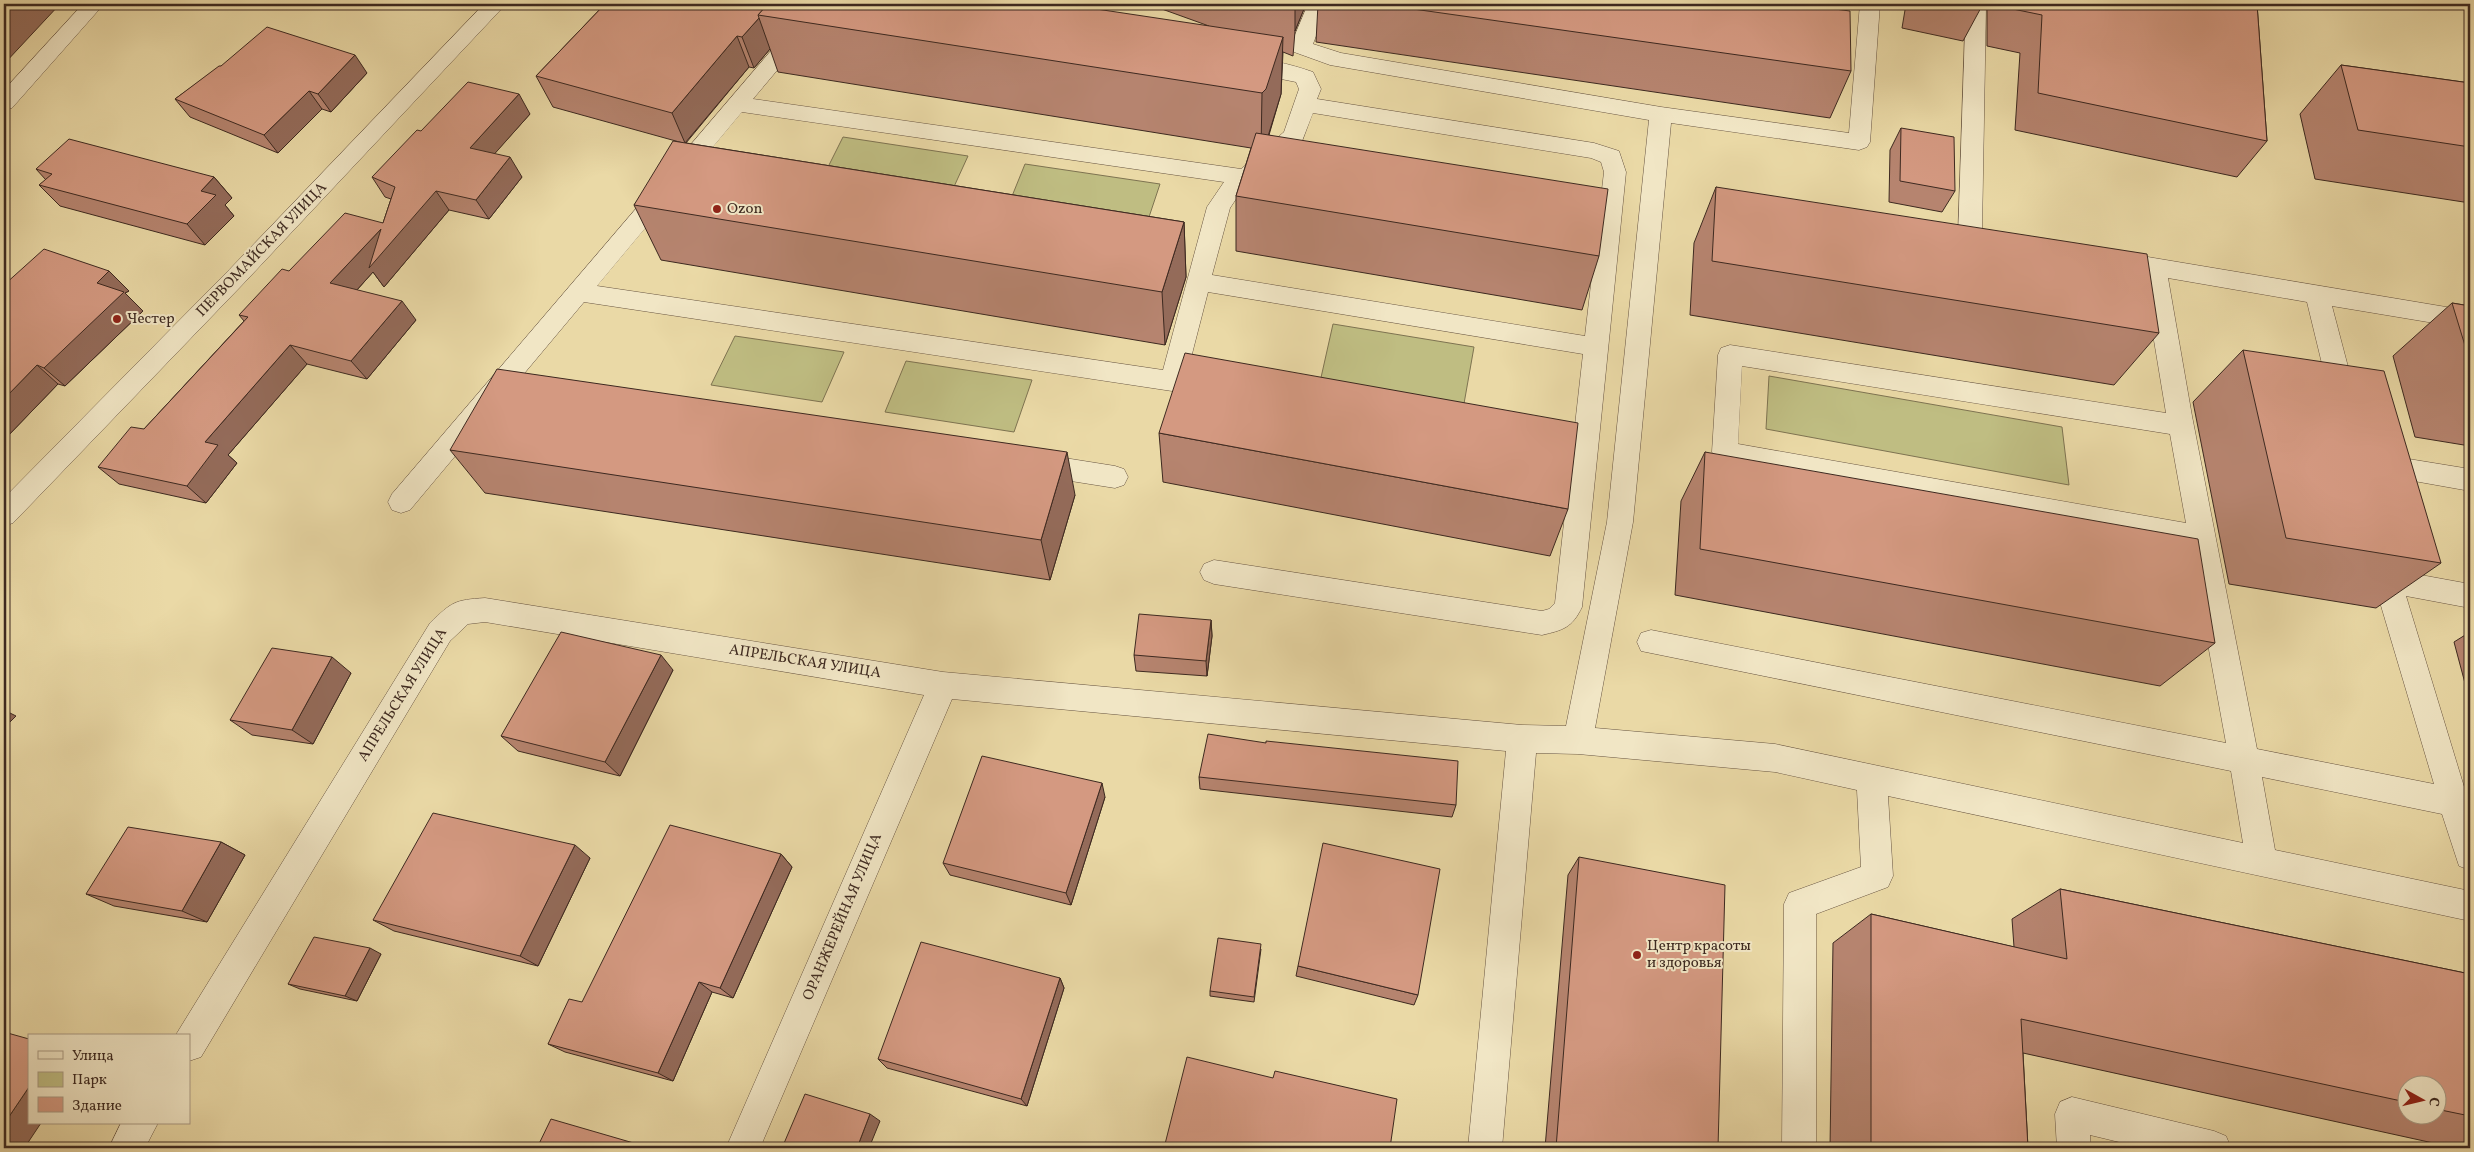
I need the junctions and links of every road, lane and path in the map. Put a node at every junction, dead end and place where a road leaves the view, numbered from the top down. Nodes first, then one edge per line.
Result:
1 (94, 4) edge
2 (496, 4) edge
3 (827, 4) edge
4 (1318, 4) edge
5 (1870, 4) edge
6 (1976, 4) edge
7 (1222, 61) edge
8 (4, 104) edge
9 (737, 104) junction
10 (1306, 105) junction
11 (1661, 114) junction
12 (1290, 169) edge
13 (1252, 171) junction
14 (677, 175) junction
15 (706, 180) edge
16 (2018, 246) edge
17 (2086, 256) edge
18 (2154, 267) junction
19 (1199, 282) junction
20 (578, 292) junction
21 (2317, 294) junction
22 (2470, 320) edge
23 (1596, 347) junction
24 (502, 382) junction
25 (532, 386) edge
26 (2350, 425) edge
27 (2180, 426) junction
28 (1006, 460) edge
29 (2359, 466) edge
30 (1115, 477) dead end
31 (2470, 480) edge
32 (400, 502) dead end
33 (4, 514) edge
34 (2376, 535) edge
35 (2201, 537) junction
36 (1214, 572) dead end
37 (2386, 581) junction
38 (2470, 596) edge
39 (1651, 642) dead end
40 (943, 685) junction
41 (1522, 739) junction
42 (1578, 740) junction
43 (2245, 760) junction
44 (1872, 779) junction
45 (2461, 803) edge
46 (2470, 855) edge
47 (2262, 862) junction
48 (2470, 906) edge
49 (190, 1043) edge
50 (140, 1124) edge
51 (126, 1148) edge
52 (743, 1148) edge
53 (1485, 1148) edge
54 (1799, 1148) edge
55 (2074, 1148) edge
56 (2214, 1148) edge

1 - 8 street
2 - 33 street, ПЕРВОМАЙСКАЯ УЛИЦА
3 - 9 street
4 - 11 street
5 - 11 street
6 - 16 street
7 - 10 street
9 - 13 street
9 - 14 street
10 - 13 street
10 - 23 street
11 - 42 street
12 - 13 street
13 - 19 street
14 - 15 street
14 - 20 street
17 - 18 street
18 - 21 street
18 - 27 street
19 - 20 street
19 - 23 street
20 - 24 street
21 - 22 street
21 - 26 street
23 - 36 street
24 - 25 street
24 - 32 street
27 - 35 street
27 - 35 street
28 - 30 street
29 - 31 street
34 - 37 street
35 - 43 street
37 - 38 street
37 - 45 street
39 - 43 street
40 - 41 street, АПРЕЛЬСКАЯ УЛИЦА
40 - 49 street, АПРЕЛЬСКАЯ УЛИЦА
40 - 52 street, ОРАНЖЕРЕЙНАЯ УЛИЦА
41 - 42 street, АПРЕЛЬСКАЯ УЛИЦА
41 - 53 street
42 - 44 street, АПРЕЛЬСКАЯ УЛИЦА
43 - 45 street
43 - 47 street
44 - 47 street, АПРЕЛЬСКАЯ УЛИЦА
44 - 54 street
45 - 46 street
47 - 48 street, АПРЕЛЬСКАЯ УЛИЦА
50 - 51 street
55 - 56 street

